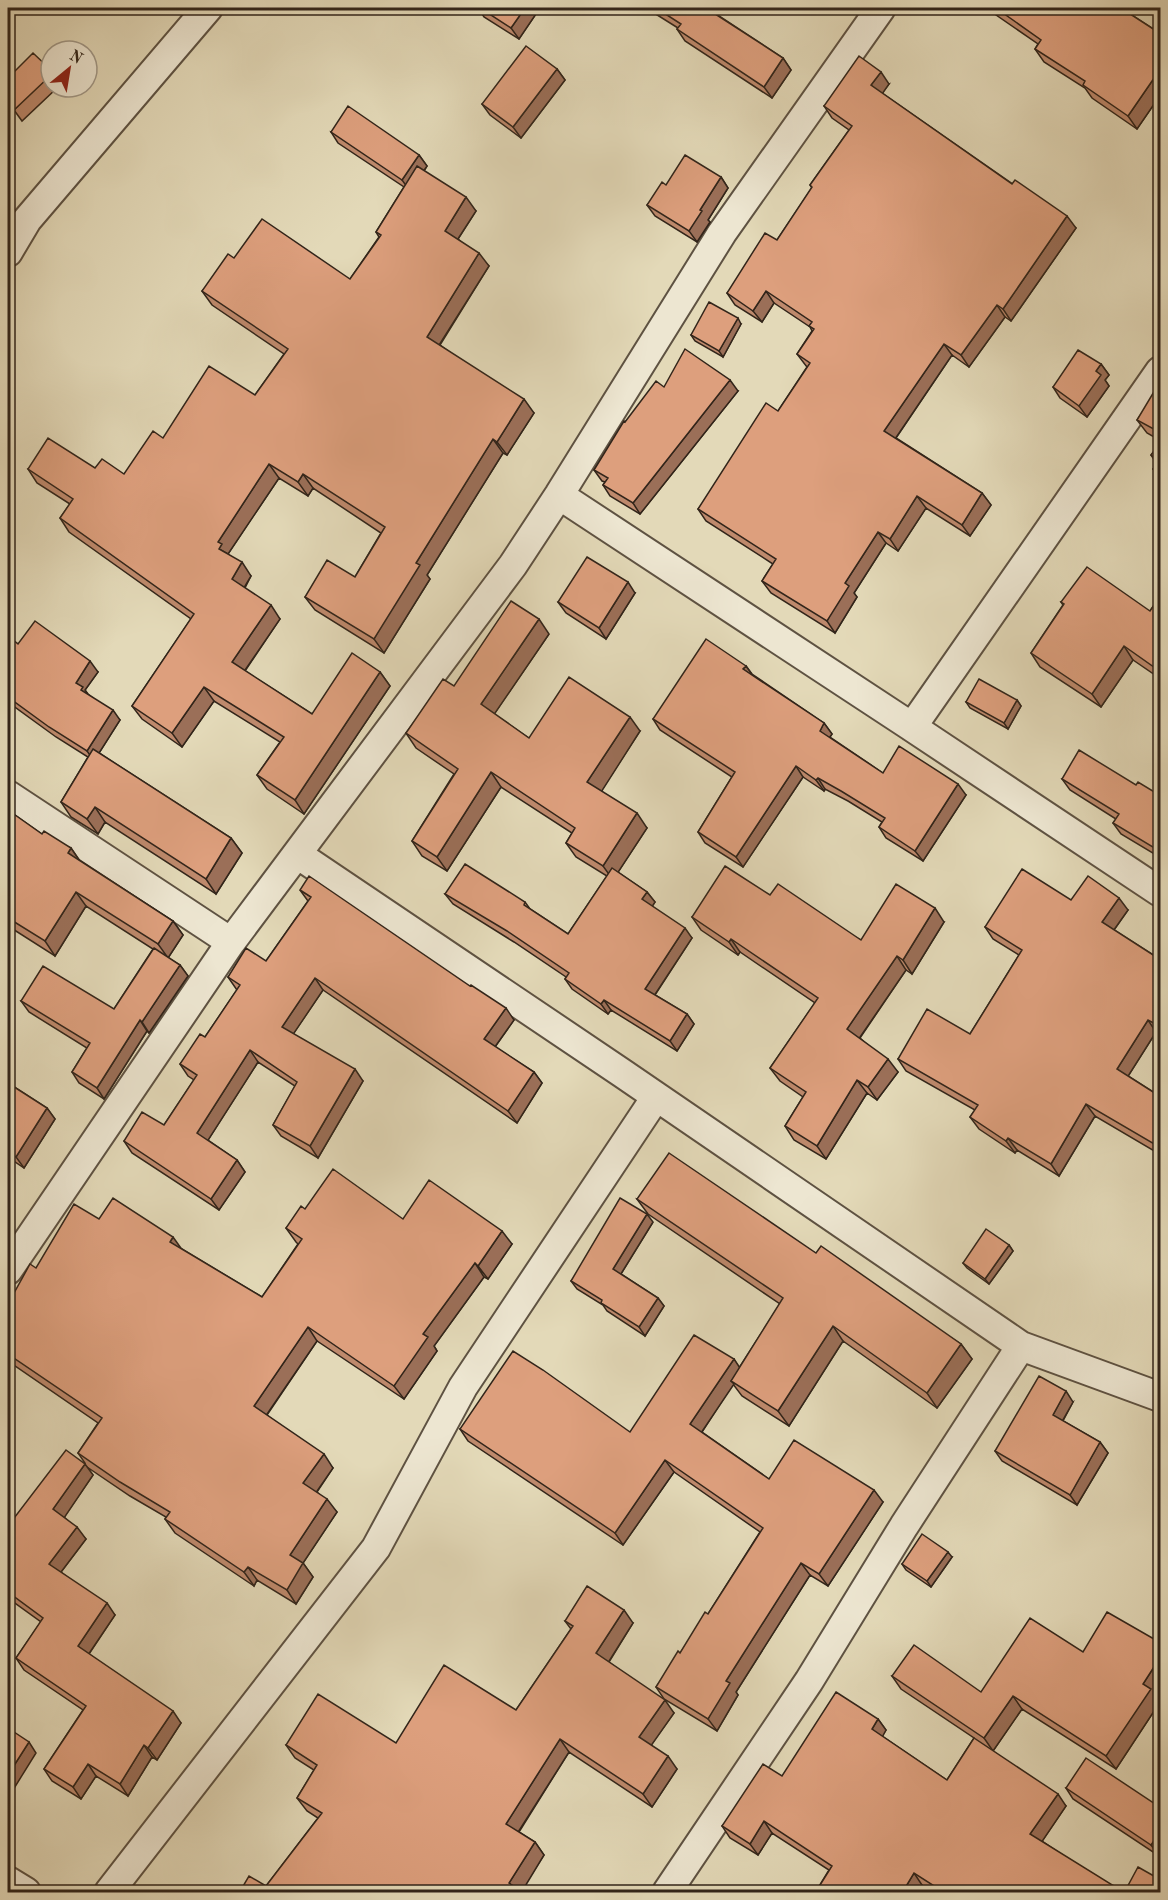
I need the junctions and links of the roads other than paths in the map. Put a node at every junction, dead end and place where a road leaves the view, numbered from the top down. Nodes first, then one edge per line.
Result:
1 (208, 8) edge
2 (881, 8) edge
3 (8, 252) edge
4 (1161, 371) edge
5 (559, 495) junction
6 (912, 727) junction
7 (8, 795) edge
8 (297, 854) junction
9 (1161, 892) edge
10 (231, 942) junction
11 (656, 1097) junction
12 (8, 1270) edge
13 (1021, 1346) junction
14 (1161, 1397) edge
15 (8, 1881) edge
16 (26, 1893) edge
17 (109, 1893) edge
18 (667, 1893) edge

1 - 3 street
2 - 5 street
4 - 6 street
5 - 6 street
5 - 8 street
6 - 9 street
7 - 10 street
8 - 10 street
8 - 11 street
10 - 12 street
11 - 13 street
11 - 17 street
13 - 14 street
13 - 18 street
15 - 16 street

